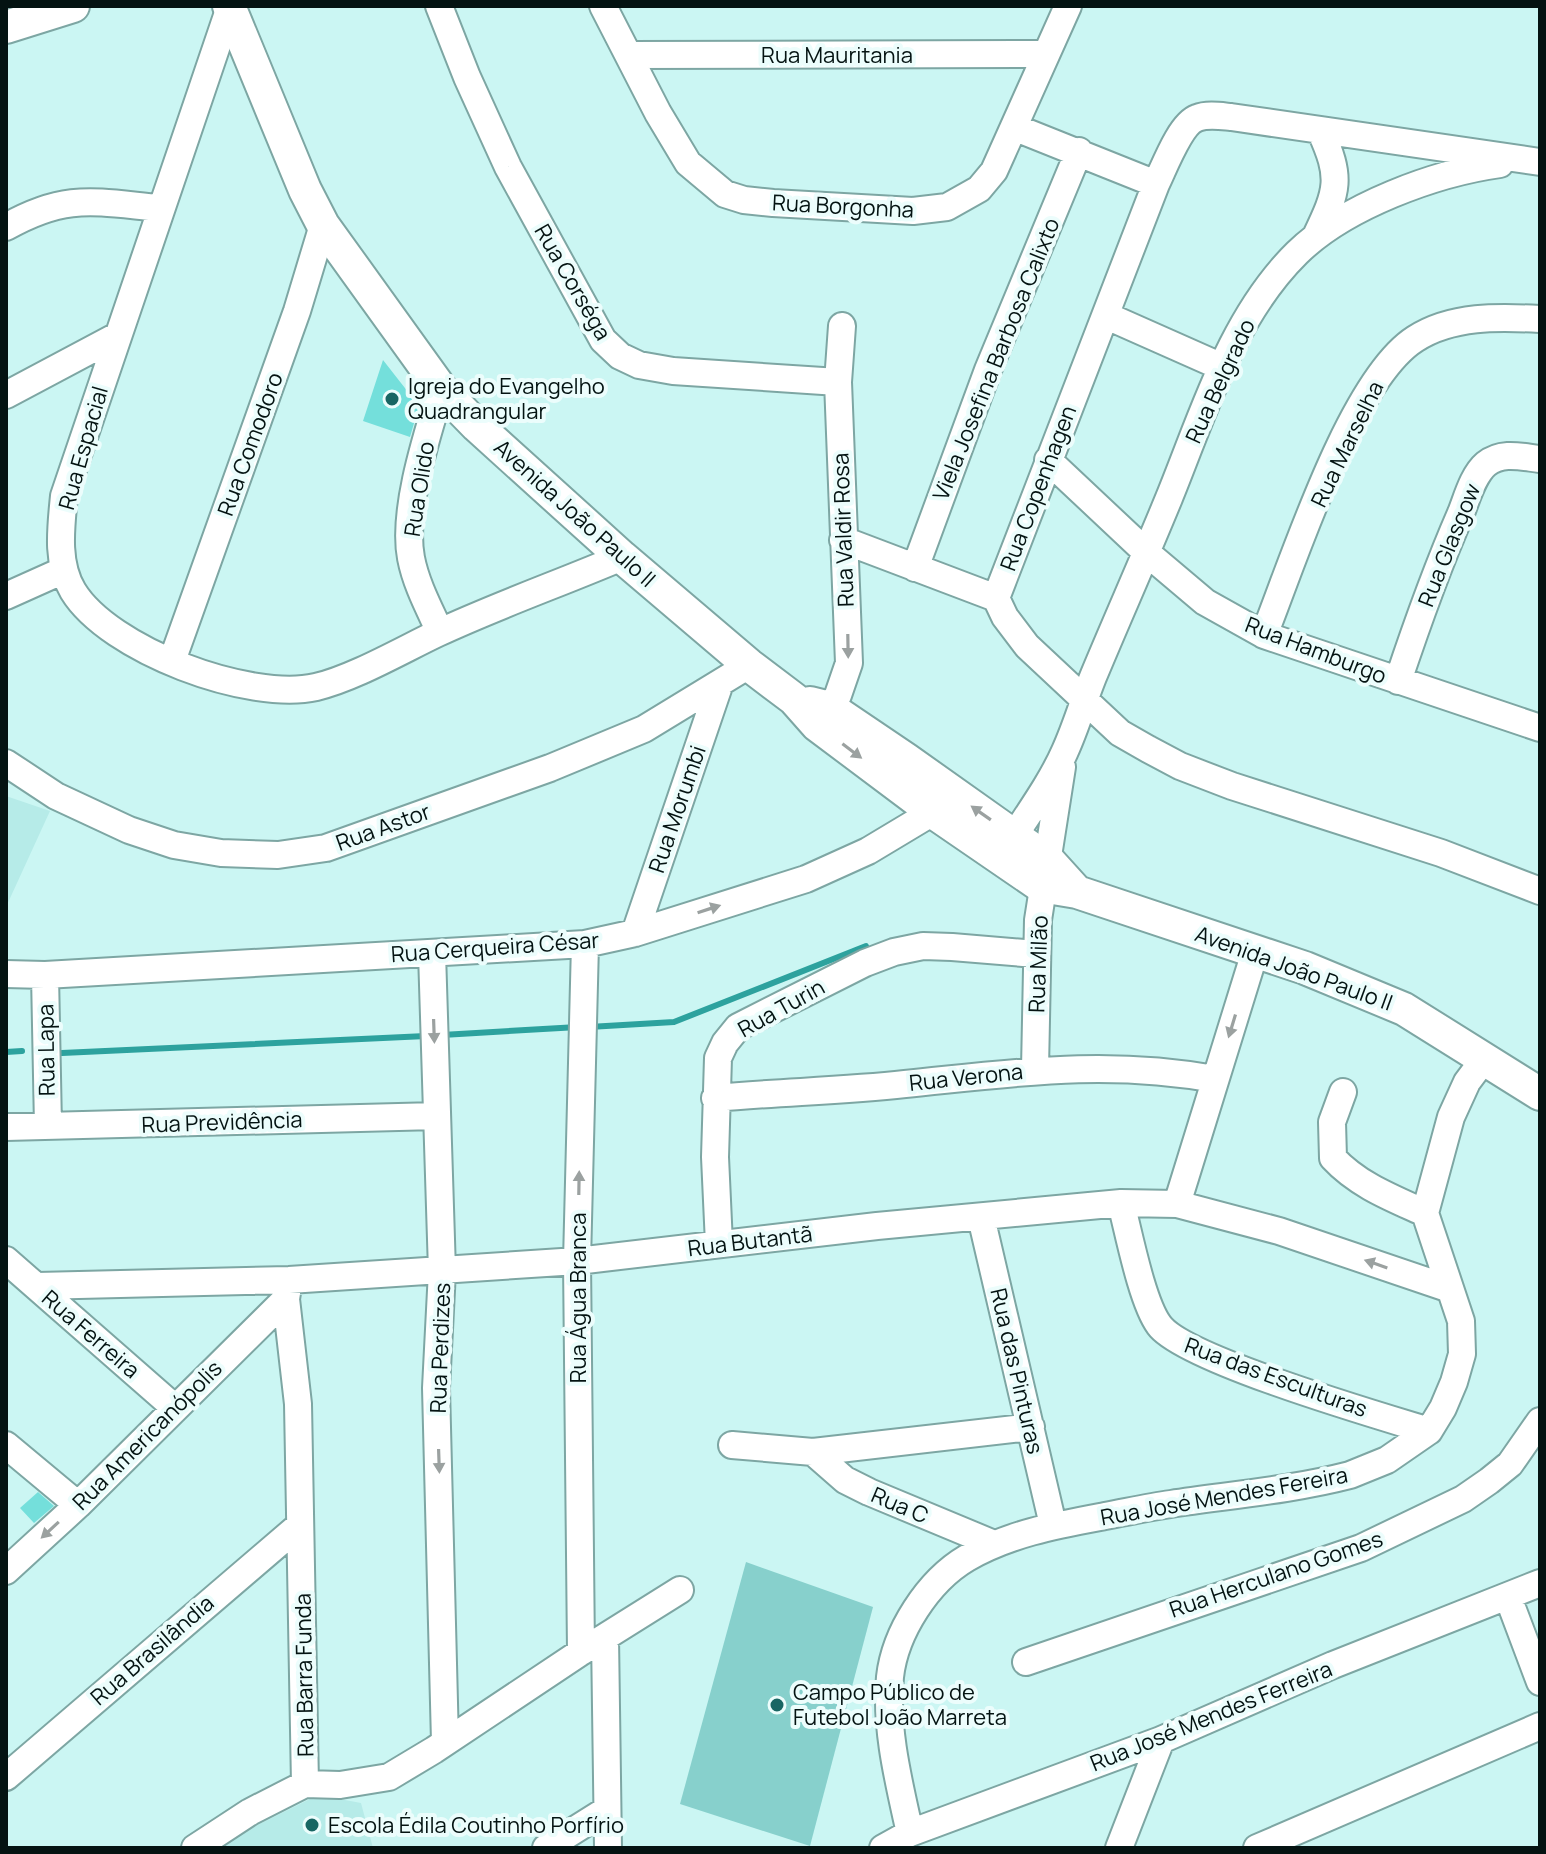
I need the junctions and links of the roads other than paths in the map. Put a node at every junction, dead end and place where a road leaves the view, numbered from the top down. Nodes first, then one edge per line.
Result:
1 (73, 6) edge
2 (439, 6) edge
3 (603, 6) edge
4 (1068, 6) edge
5 (229, 7) edge
6 (9, 29) edge
7 (1044, 54) junction
8 (629, 55) junction
9 (1016, 128) junction
10 (1320, 130) junction
11 (1079, 151) junction
12 (1534, 161) edge
13 (1156, 184) junction
14 (160, 208) junction
15 (323, 225) junction
16 (6, 227) edge
17 (1316, 236) junction
18 (1107, 316) junction
19 (1540, 319) edge
20 (842, 326) dead end
21 (117, 336) junction
22 (1222, 367) junction
23 (838, 382) junction
24 (441, 389) junction
25 (6, 395) edge
26 (1540, 459) edge
27 (1048, 460) junction
28 (843, 540) junction
29 (1147, 553) junction
30 (622, 557) junction
31 (915, 568) junction
32 (64, 570) junction
33 (6, 596) edge
34 (996, 598) junction
35 (440, 632) junction
36 (1264, 635) junction
37 (172, 661) junction
38 (749, 665) junction
39 (1398, 681) junction
40 (719, 686) junction
41 (1083, 699) junction
42 (823, 717) junction
43 (1540, 728) edge
44 (1064, 753) junction
45 (6, 763) edge
46 (940, 801) junction
47 (1007, 847) junction
48 (1045, 873) junction
49 (1540, 891) edge
50 (635, 933) junction
51 (585, 944) junction
52 (1255, 952) junction
53 (432, 953) junction
54 (1036, 954) junction
55 (6, 974) edge
56 (45, 975) junction
57 (1485, 1058) junction
58 (1035, 1069) junction
59 (1215, 1079) junction
60 (1343, 1092) dead end
61 (1540, 1094) edge
62 (715, 1098) junction
63 (437, 1116) junction
64 (48, 1126) junction
65 (6, 1127) edge
66 (1121, 1203) junction
67 (1177, 1204) junction
68 (1425, 1213) junction
69 (981, 1217) junction
70 (719, 1244) junction
71 (6, 1260) edge
72 (577, 1261) junction
73 (442, 1271) junction
74 (37, 1286) junction
75 (288, 1289) junction
76 (1450, 1289) junction
77 (175, 1408) junction
78 (1540, 1421) edge
79 (1031, 1427) junction
80 (1429, 1431) junction
81 (6, 1445) edge
82 (732, 1445) dead end
83 (813, 1452) junction
84 (78, 1505) junction
85 (300, 1525) junction
86 (1053, 1525) junction
87 (994, 1544) junction
88 (6, 1571) edge
89 (1540, 1583) edge
90 (680, 1590) dead end
91 (1508, 1597) junction
92 (605, 1637) junction
93 (581, 1652) junction
94 (1026, 1662) dead end
95 (1540, 1682) edge
96 (1540, 1726) edge
97 (1161, 1740) junction
98 (445, 1742) junction
99 (6, 1777) edge
100 (305, 1784) junction
101 (605, 1811) junction
102 (910, 1833) junction
103 (195, 1848) edge
104 (546, 1848) edge
105 (608, 1848) edge
106 (883, 1848) edge
107 (1119, 1848) edge
108 (1257, 1848) edge

1 - 6 main road
2 - 23 street, Rua Corséga
3 - 8 street, Rua Borgonha
4 - 7 street, Rua Borgonha
5 - 14 street, Rua Espacial
5 - 15 main road, Avenida João Paulo II
7 - 8 street, Rua Mauritania
7 - 9 street, Rua Borgonha
8 - 9 street, Rua Borgonha
9 - 11 street
10 - 12 street, Rua Copenhagen
10 - 13 street, Rua Copenhagen
10 - 17 street
11 - 13 street
11 - 31 street, Viela Josefina Barbosa Calixto
12 - 17 street, Rua Belgrado
13 - 18 street, Rua Copenhagen
14 - 16 street
14 - 21 street, Rua Espacial
15 - 24 main road, Avenida João Paulo II
15 - 37 street, Rua Comodoro
17 - 22 street, Rua Belgrado
18 - 22 street
18 - 27 street, Rua Copenhagen
19 - 36 street, Rua Marselha
20 - 23 street, Rua Valdir Rosa
21 - 25 street
21 - 32 street, Rua Espacial
22 - 29 street, Rua Belgrado
23 - 28 street, Rua Valdir Rosa
24 - 30 main road, Avenida João Paulo II
24 - 35 street, Rua Olido
26 - 39 street, Rua Glasgow
27 - 29 street, Rua Hamburgo
27 - 34 street, Rua Copenhagen
28 - 31 street
28 -> 42 street, Rua Valdir Rosa
29 - 36 street, Rua Hamburgo
29 - 41 street, Rua Belgrado
30 - 35 street, Rua Espacial
30 - 38 main road, Avenida João Paulo II
31 - 34 street
32 - 33 street
32 - 37 street, Rua Espacial
34 - 41 street, Rua Copenhagen
35 - 37 street, Rua Espacial
36 - 39 street, Rua Hamburgo
38 - 40 street, Rua Astor
38 - 42 main road, Avenida João Paulo II
39 - 43 street, Rua Hamburgo
40 - 45 street, Rua Astor
40 - 50 street, Rua Morumbi
41 - 44 street, Rua Belgrado
41 - 49 street, Rua Copenhagen
42 - 46 main road, Avenida João Paulo II
44 - 47 street, Rua Belgrado
44 - 48 street, Rua Belgrado
46 - 47 main road, Avenida João Paulo II
50 -> 46 street, Rua Cerqueira César
47 - 48 main road, Avenida João Paulo II
48 - 52 main road, Avenida João Paulo II
48 - 54 street, Rua Milão
50 - 51 street, Rua Cerqueira César
51 - 53 street, Rua Cerqueira César
72 -> 51 street, Rua Água Branca
52 - 57 main road, Avenida João Paulo II
52 -> 59 street
53 - 56 street, Rua Cerqueira César
53 -> 63 street, Rua Perdizes
54 - 58 street, Rua Milão
54 - 62 street, Rua Turin
55 - 56 street, Rua Cerqueira César
56 - 64 street, Rua Lapa
57 - 61 main road, Avenida João Paulo II
57 - 68 street
58 - 59 street, Rua Verona
58 - 62 street, Rua Verona
59 - 67 street
60 - 68 street
62 - 70 street, Rua Turin
63 - 64 street, Rua Previdência
63 - 73 street, Rua Perdizes
64 - 65 street, Rua Previdência
66 - 67 street, Rua Butantã
66 - 69 street, Rua Butantã
66 - 80 street, Rua das Esculturas
76 -> 67 street, Rua Butantã
68 - 76 street, Rua José Mendes Fereira
69 - 70 street, Rua Butantã
69 - 79 street, Rua das Pinturas
70 - 72 street, Rua Butantã
71 - 74 street, Rua Ferreira
72 - 73 street, Rua Butantã
72 - 93 street, Rua Água Branca
73 - 75 street, Rua Butantã
73 -> 98 street, Rua Perdizes
74 - 75 street, Rua Butantã
74 - 77 street, Rua Ferreira
75 - 77 street, Rua Americanópolis
75 - 85 street, Rua Barra Funda
76 - 80 street, Rua José Mendes Fereira
77 - 84 street, Rua Americanópolis
78 - 94 street, Rua Herculano Gomes
79 - 83 street
79 - 86 street, Rua das Pinturas
80 - 86 street, Rua José Mendes Fereira
81 - 84 street
82 - 83 street
83 - 87 street, Rua C
84 -> 88 street, Rua Americanópolis
85 - 99 street, Rua Brasilândia
85 - 100 street, Rua Barra Funda
86 - 87 street, Rua José Mendes Fereira
87 - 102 street, Rua José Mendes Fereira
89 - 91 street, Rua José Mendes Ferreira
90 - 92 street, Rua Barra Funda
91 - 95 street
91 - 97 street, Rua José Mendes Ferreira
92 - 93 street, Rua Barra Funda
92 - 101 street
93 - 98 street, Rua Barra Funda
96 - 108 street
97 - 102 street, Rua José Mendes Ferreira
97 - 107 street
98 - 100 street, Rua Barra Funda
100 - 103 street
101 - 104 street
101 - 105 street
102 - 106 street, Rua José Mendes Ferreira

